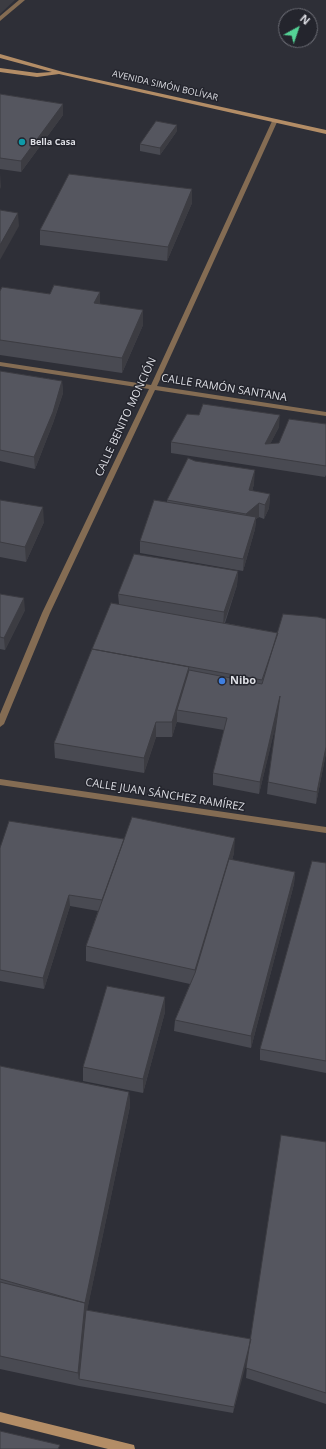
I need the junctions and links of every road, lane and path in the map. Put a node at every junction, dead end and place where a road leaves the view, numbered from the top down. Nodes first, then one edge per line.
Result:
1 (22, 0) edge
2 (0, 19) edge
3 (0, 56) edge
4 (0, 70) edge
5 (62, 73) junction
6 (275, 120) junction
7 (326, 132) edge
8 (0, 364) edge
9 (153, 387) junction
10 (326, 414) edge
11 (0, 724) edge
12 (0, 782) edge
13 (326, 830) edge
14 (0, 1417) edge
15 (130, 1449) edge

1 - 2 street
3 - 5 main road, AVENIDA SIMÓN BOLÍVAR
4 - 5 main road
5 - 6 main road, AVENIDA SIMÓN BOLÍVAR
6 - 7 main road, AVENIDA SIMÓN BOLÍVAR
6 - 9 street, CALLE BENITO MONCIÓN
8 - 9 street, CALLE RAMÓN SANTANA
9 - 10 street, CALLE RAMÓN SANTANA
9 - 11 street, CALLE BENITO MONCIÓN
12 - 13 street, CALLE JUAN SÁNCHEZ RAMÍREZ
14 - 15 main road

